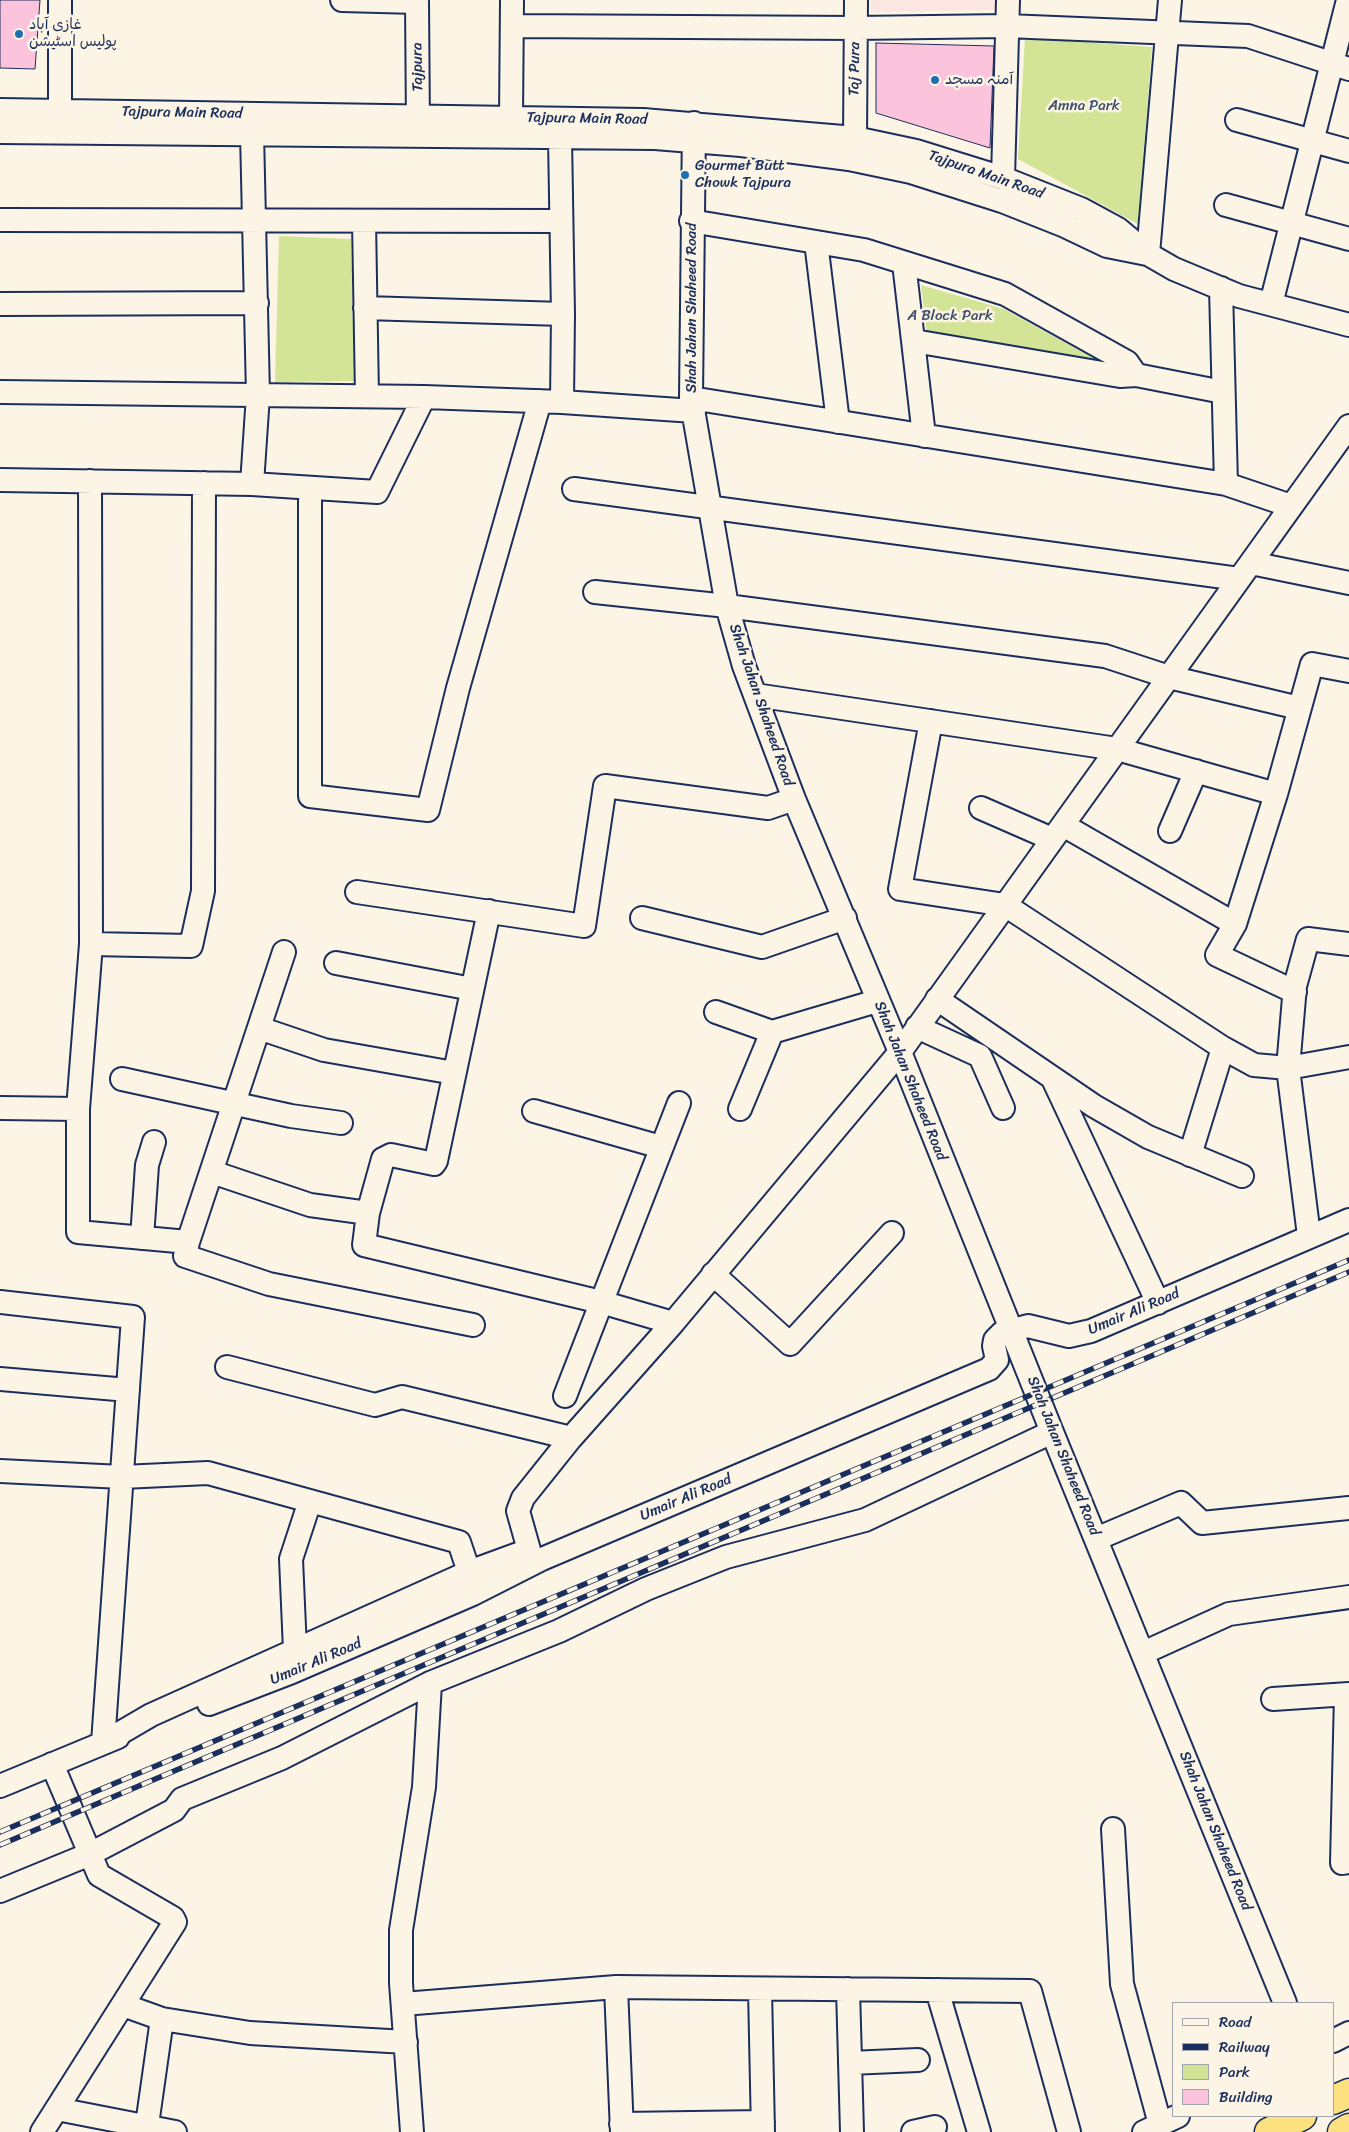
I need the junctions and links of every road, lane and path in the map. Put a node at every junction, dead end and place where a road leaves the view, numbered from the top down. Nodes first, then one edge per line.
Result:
1 (60, 0) edge
2 (342, 0) edge
3 (512, 0) edge
4 (856, 0) edge
5 (1008, 0) edge
6 (1170, 0) edge
7 (1348, 0) edge
8 (417, 1) edge
9 (512, 26) junction
10 (1007, 26) junction
11 (856, 28) junction
12 (1167, 33) junction
13 (1340, 67) edge
14 (0, 110) edge
15 (60, 112) junction
16 (511, 118) junction
17 (1237, 120) dead end
18 (418, 125) junction
19 (0, 132) edge
20 (694, 132) junction
21 (252, 133) junction
22 (560, 137) junction
23 (855, 138) junction
24 (1312, 140) junction
25 (1349, 151) edge
26 (1003, 178) junction
27 (1226, 204) dead end
28 (0, 220) edge
29 (255, 220) junction
30 (364, 221) junction
31 (691, 221) junction
32 (561, 222) junction
33 (1292, 222) junction
34 (1349, 239) edge
35 (816, 242) junction
36 (1148, 254) junction
37 (904, 263) junction
38 (1221, 288) junction
39 (0, 304) edge
40 (257, 304) junction
41 (1271, 304) junction
42 (365, 308) junction
43 (563, 314) junction
44 (1349, 325) edge
45 (914, 341) junction
46 (1136, 374) junction
47 (0, 392) edge
48 (1224, 392) junction
49 (258, 394) junction
50 (367, 396) junction
51 (424, 397) junction
52 (551, 401) junction
53 (692, 405) junction
54 (838, 422) junction
55 (1349, 426) edge
56 (924, 436) junction
57 (0, 480) edge
58 (90, 481) junction
59 (204, 483) junction
60 (252, 484) junction
61 (1226, 484) junction
62 (310, 488) junction
63 (574, 489) dead end
64 (1291, 506) junction
65 (710, 509) junction
66 (1245, 571) junction
67 (1349, 583) edge
68 (595, 592) dead end
69 (728, 606) junction
70 (1349, 671) edge
71 (1169, 677) junction
72 (755, 695) junction
73 (1299, 708) junction
74 (932, 721) junction
75 (1117, 749) junction
76 (1196, 771) junction
77 (1276, 794) junction
78 (794, 799) junction
79 (981, 808) dead end
80 (1170, 831) dead end
81 (1057, 832) junction
82 (357, 892) dead end
83 (1005, 905) junction
84 (489, 910) junction
85 (642, 918) dead end
86 (845, 918) junction
87 (1235, 924) junction
88 (90, 944) junction
89 (1349, 944) edge
90 (284, 952) dead end
91 (336, 963) dead end
92 (472, 989) junction
93 (1295, 992) junction
94 (937, 999) junction
95 (878, 1001) junction
96 (716, 1012) dead end
97 (917, 1027) junction
98 (259, 1028) junction
99 (772, 1032) junction
100 (1223, 1048) junction
101 (900, 1052) junction
102 (1349, 1057) edge
103 (1288, 1068) junction
104 (454, 1073) junction
105 (1053, 1078) junction
106 (122, 1079) dead end
107 (235, 1102) junction
108 (679, 1104) dead end
109 (0, 1108) edge
110 (1003, 1108) dead end
111 (740, 1109) dead end
112 (78, 1110) junction
113 (534, 1111) dead end
114 (341, 1123) dead end
115 (154, 1142) dead end
116 (661, 1147) junction
117 (1190, 1155) junction
118 (212, 1172) junction
119 (1242, 1176) dead end
120 (368, 1213) junction
121 (1349, 1220) edge
122 (892, 1234) dead end
123 (1308, 1236) junction
124 (142, 1238) junction
125 (188, 1242) junction
126 (713, 1274) junction
127 (0, 1302) edge
128 (601, 1302) junction
129 (1158, 1303) junction
130 (673, 1322) junction
131 (473, 1325) dead end
132 (1011, 1330) junction
133 (227, 1367) dead end
134 (0, 1379) edge
135 (128, 1390) junction
136 (565, 1396) dead end
137 (1052, 1432) junction
138 (570, 1438) junction
139 (0, 1470) edge
140 (122, 1477) junction
141 (310, 1501) junction
142 (1349, 1508) edge
143 (1096, 1538) junction
144 (536, 1554) junction
145 (469, 1572) junction
146 (1349, 1598) edge
147 (295, 1650) junction
148 (1143, 1653) junction
149 (430, 1683) junction
150 (1347, 1694) edge
151 (1273, 1699) dead end
152 (103, 1743) junction
153 (52, 1764) junction
154 (0, 1786) edge
155 (1113, 1829) dead end
156 (90, 1854) junction
157 (1346, 1863) edge
158 (0, 1891) edge
159 (616, 1987) junction
160 (760, 1989) junction
161 (848, 1989) junction
162 (937, 1990) junction
163 (1285, 2002) edge
164 (403, 2004) junction
165 (123, 2005) junction
166 (162, 2019) junction
167 (1349, 2033) edge
168 (1334, 2040) edge
169 (406, 2042) junction
170 (918, 2060) dead end
171 (850, 2063) junction
172 (1349, 2093) edge
173 (1334, 2100) edge
174 (57, 2109) junction
175 (1300, 2117) edge
176 (1161, 2124) edge
177 (763, 2127) edge
178 (622, 2128) edge
179 (1349, 2128) edge
180 (146, 2129) edge
181 (42, 2132) edge
182 (175, 2132) edge
183 (412, 2132) edge
184 (852, 2132) edge
185 (979, 2132) edge
186 (1069, 2132) edge
187 (1269, 2132) edge
188 (1342, 2132) edge

1 - 15 street
2 - 8 street
3 - 9 street
4 - 11 street, Taj Pura
5 - 10 street
6 - 12 street
7 - 13 street
8 - 18 street, Tajpura
9 - 11 street
9 - 16 street
10 - 11 street
10 - 12 street
10 - 26 street
11 - 23 street, Taj Pura
12 - 13 street
12 - 36 street
13 - 24 street
14 - 15 street, Tajpura Main Road
15 - 18 street, Tajpura Main Road
16 - 18 street, Tajpura Main Road
16 - 20 street, Tajpura Main Road
17 - 24 street
18 - 21 street, Tajpura Main Road
18 - 22 street, Tajpura Main Road
19 - 21 street, Tajpura Main Road
20 - 22 street, Tajpura Main Road
20 - 23 street, Tajpura Main Road
20 - 31 street, Shah Jahan Shaheed Road
20 - 36 street, Tajpura Main Road
21 - 29 street
22 - 32 street
23 - 26 street, Tajpura Main Road
24 - 25 street
24 - 33 street
26 - 36 street, Tajpura Main Road
27 - 33 street
28 - 29 street
29 - 30 street
29 - 40 street
30 - 32 street
30 - 42 street
31 - 35 street
31 - 53 street, Shah Jahan Shaheed Road
32 - 43 street
33 - 34 street
33 - 41 street
35 - 37 street
35 - 54 street
36 - 38 street, Tajpura Main Road
37 - 45 street
37 - 46 street
38 - 41 street, Tajpura Main Road
38 - 48 street
39 - 40 street
40 - 49 street
41 - 44 street, Tajpura Main Road
42 - 43 street
42 - 50 street
43 - 52 street
45 - 46 street
45 - 56 street
46 - 48 street
47 - 49 street
48 - 61 street
49 - 50 street
49 - 60 street
50 - 51 street
51 - 52 street
51 - 62 street
52 - 53 street
52 - 62 street
53 - 54 street
53 - 65 street, Shah Jahan Shaheed Road
54 - 56 street
55 - 64 street
56 - 61 street
57 - 58 street
58 - 59 street
58 - 88 street
59 - 60 street
59 - 88 street
60 - 62 street
61 - 64 street
63 - 65 street
64 - 66 street
65 - 66 street
65 - 69 street, Shah Jahan Shaheed Road
66 - 67 street
66 - 71 street
68 - 69 street
69 - 71 street
69 - 72 street, Shah Jahan Shaheed Road
70 - 73 street
71 - 73 street
71 - 75 street
72 - 74 street
72 - 78 street, Shah Jahan Shaheed Road
73 - 77 street
74 - 75 street
74 - 83 street
75 - 76 street
75 - 81 street
76 - 77 street
76 - 80 street
77 - 87 street
78 - 84 street
78 - 86 street, Shah Jahan Shaheed Road
79 - 81 street
81 - 83 street
81 - 87 street
82 - 84 street
83 - 94 street
83 - 100 street
84 - 92 street
85 - 86 street
86 - 95 street, Shah Jahan Shaheed Road
87 - 93 street
88 - 112 street
89 - 93 street
90 - 98 street
91 - 92 street
92 - 104 street
93 - 103 street
94 - 97 street
94 - 105 street
95 - 99 street
95 - 101 street, Shah Jahan Shaheed Road
96 - 99 street
97 - 101 street
97 - 110 street
98 - 104 street
98 - 107 street
99 - 111 street
100 - 103 street
100 - 117 street
101 - 126 street
101 - 132 street, Shah Jahan Shaheed Road
102 - 103 street
103 - 123 street
104 - 120 street
105 - 117 street
105 - 129 street
106 - 107 street
107 - 114 street
107 - 118 street
108 - 116 street
109 - 112 street
112 - 124 street
113 - 116 street
115 - 124 street
116 - 128 street
117 - 119 street
118 - 120 street
118 - 125 street
120 - 128 street
121 - 123 street, Umair Ali Road
122 - 126 street
123 - 129 street, Umair Ali Road
124 - 125 street
125 - 131 street
126 - 130 street
127 - 135 street
128 - 130 street
128 - 136 street
129 - 132 street, Umair Ali Road
130 - 138 street
132 - 137 street, Shah Jahan Shaheed Road
132 - 144 street, Umair Ali Road
133 - 138 street
134 - 135 street
135 - 140 street
137 - 143 street, Shah Jahan Shaheed Road
137 - 149 street
138 - 144 street
139 - 140 street
140 - 141 street
140 - 152 street
141 - 145 street
141 - 147 street
142 - 143 street
143 - 148 street, Shah Jahan Shaheed Road
144 - 145 street
144 - 152 street, Umair Ali Road
145 - 147 street
146 - 148 street
147 - 152 street
148 - 163 street, Shah Jahan Shaheed Road
149 - 156 street
149 - 164 street
150 - 151 street
150 - 157 street
152 - 153 street, Umair Ali Road
153 - 154 street, Umair Ali Road
153 - 156 street
155 - 176 street
156 - 158 street
156 - 165 street
159 - 160 street
159 - 164 street
159 - 178 street
160 - 161 street
160 - 177 street
161 - 162 street
161 - 171 street
162 - 185 street
162 - 186 street
164 - 169 street
165 - 166 street
165 - 174 street
166 - 169 street
166 - 180 street
167 - 168 street
169 - 183 street
170 - 171 street
171 - 184 street
172 - 173 highway
174 - 180 street
174 - 181 street
175 - 187 highway
177 - 178 street
179 - 188 highway
180 - 182 street

